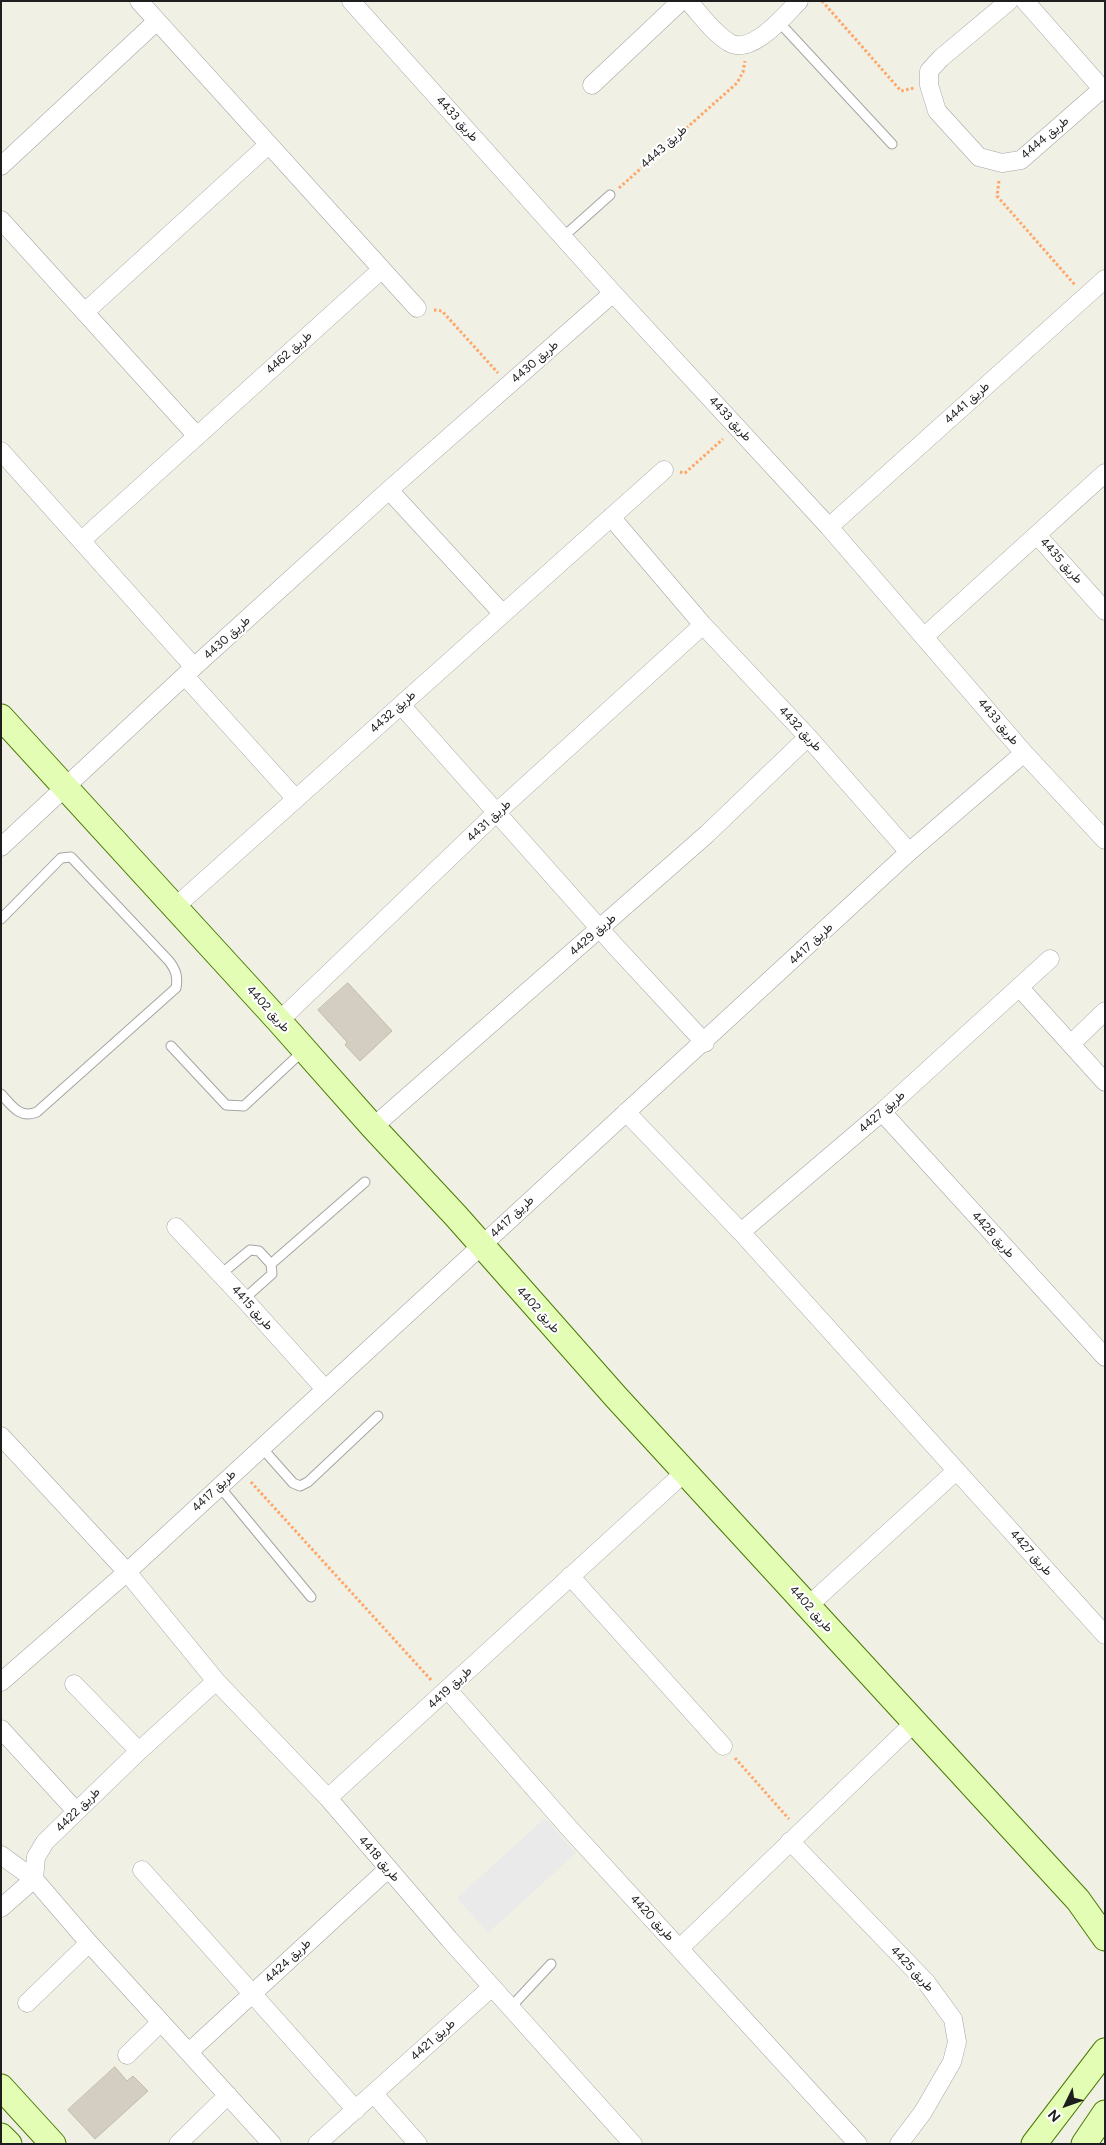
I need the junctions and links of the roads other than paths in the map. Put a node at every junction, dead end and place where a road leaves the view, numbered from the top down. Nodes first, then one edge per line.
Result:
1 (139, 1) edge
2 (351, 1) edge
3 (681, 1) edge
4 (688, 1) edge
5 (799, 1) edge
6 (1009, 1) edge
7 (1025, 1) edge
8 (157, 21) junction
9 (778, 21) junction
10 (592, 85) dead end
11 (1104, 91) edge
12 (892, 144) dead end
13 (268, 145) junction
14 (1, 166) edge
15 (610, 195) road end
16 (1, 220) edge
17 (563, 237) junction
18 (381, 270) junction
19 (1105, 279) edge
20 (613, 293) junction
21 (417, 308) road end
22 (85, 312) junction
23 (197, 436) junction
24 (1, 451) edge
25 (664, 470) road end
26 (1105, 473) edge
27 (389, 490) junction
28 (611, 517) junction
29 (829, 527) junction
30 (1037, 535) junction
31 (82, 540) junction
32 (1105, 611) edge
33 (502, 613) junction
34 (703, 625) junction
35 (925, 636) junction
36 (190, 672) junction
37 (401, 705) junction
38 (1, 717) edge
39 (808, 737) junction
40 (1024, 754) junction
41 (66, 788) junction
42 (296, 799) junction
43 (497, 812) junction
44 (1105, 840) edge
45 (1, 847) edge
46 (909, 852) junction
47 (175, 907) junction
48 (1, 919) edge
49 (600, 928) junction
50 (1050, 959) dead end
51 (1019, 987) junction
52 (1105, 1011) edge
53 (279, 1021) junction
54 (704, 1043) junction
55 (1071, 1044) junction
56 (171, 1046) dead end
57 (304, 1050) junction
58 (1105, 1082) edge
59 (1, 1094) edge
60 (626, 1112) junction
61 (882, 1112) junction
62 (373, 1127) junction
63 (366, 1182) dead end
64 (176, 1227) dead end
65 (741, 1232) junction
66 (482, 1246) junction
67 (271, 1264) junction
68 (221, 1274) junction
69 (244, 1299) junction
70 (1105, 1357) edge
71 (325, 1390) junction
72 (378, 1416) dead end
73 (1, 1436) edge
74 (262, 1448) junction
75 (956, 1471) junction
76 (685, 1472) junction
77 (219, 1486) junction
78 (127, 1572) junction
79 (570, 1576) junction
80 (311, 1597) dead end
81 (808, 1606) junction
82 (1105, 1635) edge
83 (216, 1681) junction
84 (1, 1682) edge
85 (74, 1684) dead end
86 (446, 1692) junction
87 (914, 1723) junction
88 (1, 1729) edge
89 (723, 1746) road end
90 (139, 1751) junction
91 (328, 1798) junction
92 (76, 1811) junction
93 (790, 1841) junction
94 (1, 1854) edge
95 (388, 1869) junction
96 (142, 1870) dead end
97 (34, 1879) junction
98 (1078, 1900) junction
99 (1, 1908) edge
100 (1105, 1914) edge
101 (1105, 1938) edge
102 (89, 1943) junction
103 (680, 1948) junction
104 (551, 1964) dead end
105 (492, 1987) junction
106 (251, 1994) junction
107 (26, 2003) dead end
108 (510, 2008) junction
109 (161, 2022) junction
110 (1105, 2051) edge
111 (189, 2052) junction
112 (127, 2055) dead end
113 (1, 2087) edge
114 (374, 2094) junction
115 (228, 2095) junction
116 (356, 2110) junction
117 (1105, 2113) edge
118 (53, 2144) edge
119 (178, 2144) edge
120 (272, 2144) edge
121 (317, 2144) edge
122 (418, 2144) edge
123 (633, 2144) edge
124 (858, 2144) edge
125 (900, 2144) edge
126 (1034, 2144) edge
127 (1084, 2144) edge

1 - 8 street
2 - 17 street, طريق 4433
3 - 10 street
4 - 9 street
5 - 9 street
6 - 11 street, طريق 4444
7 - 11 street, طريق 4444
8 - 13 street
8 - 14 street
9 - 12 lane
13 - 18 street
13 - 22 street
15 - 17 lane
16 - 22 street
17 - 20 street, طريق 4433
18 - 21 street
18 - 23 street, طريق 4462
19 - 29 street, طريق 4441
20 - 27 street, طريق 4430
20 - 29 street, طريق 4433
22 - 23 street
23 - 31 street, طريق 4462
24 - 31 street
25 - 28 street, طريق 4432
26 - 30 street, طريق 4435
27 - 33 street
27 - 36 street, طريق 4430
28 - 33 street, طريق 4432
28 - 34 street, طريق 4432
29 - 35 street, طريق 4433
30 - 32 street, طريق 4435
30 - 35 street
31 - 36 street
33 - 37 street, طريق 4432
34 - 39 street, طريق 4432
34 - 43 street, طريق 4431
35 - 40 street, طريق 4433
36 - 41 street, طريق 4430
36 - 42 street
37 - 42 street, طريق 4432
37 - 43 street
38 - 41 street, طريق 4402
39 - 46 street, طريق 4432
39 - 49 street, طريق 4429
40 - 44 street, طريق 4433
40 - 46 street, طريق 4417
41 - 45 street, طريق 4430
41 - 47 street, طريق 4402
42 - 47 street, طريق 4432
43 - 49 street
43 - 53 street, طريق 4431
46 - 54 street, طريق 4417
47 - 53 street, طريق 4402
48 - 59 lane
49 - 54 street
49 - 62 street, طريق 4429
50 - 51 street, طريق 4427
51 - 55 street
51 - 61 street, طريق 4427
52 - 55 street
53 - 57 street, طريق 4402
54 - 60 street, طريق 4417
55 - 58 street
56 - 57 lane
57 - 62 street, طريق 4402
60 - 65 street, طريق 4427
60 - 66 street, طريق 4417
61 - 65 street, طريق 4427
61 - 70 street, طريق 4428
62 - 66 street, طريق 4402
63 - 67 lane
64 - 68 street, طريق 4415
65 - 75 street, طريق 4427
66 - 71 street, طريق 4417
66 - 76 street, طريق 4402
67 - 68 lane
67 - 69 lane
68 - 69 street, طريق 4415
69 - 71 street, طريق 4415
71 - 74 street, طريق 4417
72 - 74 lane
73 - 78 street
74 - 77 street, طريق 4417
75 - 81 street
75 - 82 street, طريق 4427
76 - 79 street, طريق 4419
76 - 81 street, طريق 4402
77 - 78 street, طريق 4417
77 - 80 lane
78 - 83 street, طريق 4418
78 - 84 street, طريق 4417
79 - 86 street, طريق 4419
79 - 89 street
81 - 87 street, طريق 4402
83 - 90 street, طريق 4422
83 - 91 street, طريق 4418
85 - 90 street
86 - 91 street, طريق 4419
86 - 103 street, طريق 4420
87 - 93 street
87 - 98 street, طريق 4402
88 - 92 street
90 - 92 street, طريق 4422
91 - 95 street, طريق 4418
92 - 97 street, طريق 4422
93 - 103 street
93 - 125 street, طريق 4425
94 - 97 street
95 - 105 street, طريق 4418
95 - 106 street, طريق 4424
96 - 106 street
97 - 99 street
97 - 102 street
98 - 100 street, طريق 4402
98 - 101 street, طريق 4402
102 - 107 street
102 - 109 street
103 - 124 street, طريق 4420
104 - 108 lane
105 - 108 street, طريق 4418
105 - 114 street, طريق 4421
106 - 111 street, طريق 4424
106 - 116 street
108 - 123 street, طريق 4418
109 - 111 street
109 - 112 street
110 - 126 street
111 - 115 street
113 - 118 street
114 - 116 street, طريق 4421
114 - 122 street
115 - 119 street
115 - 120 street
116 - 121 street, طريق 4421
117 - 127 street

